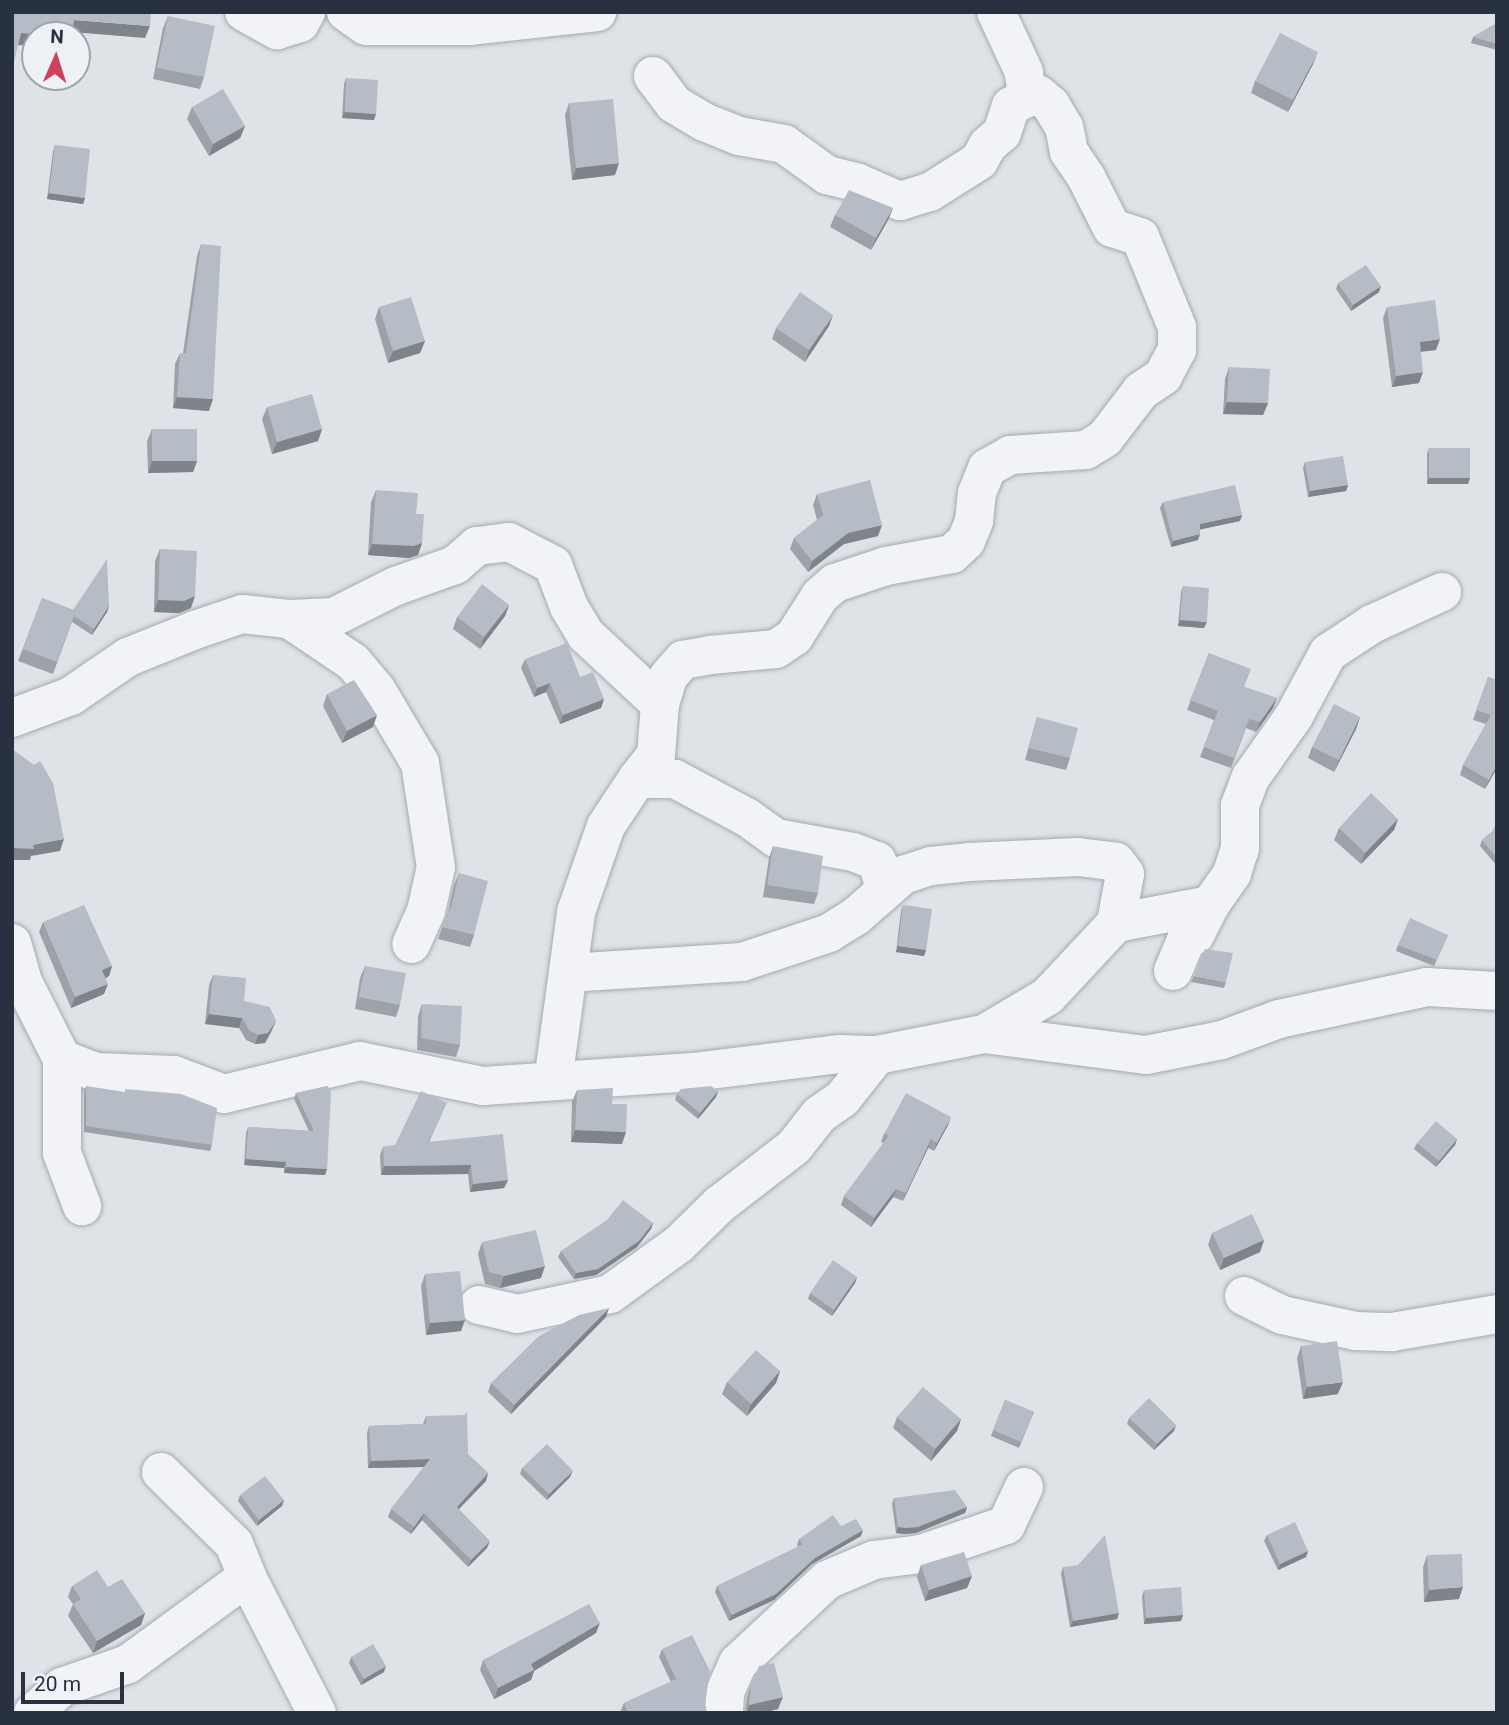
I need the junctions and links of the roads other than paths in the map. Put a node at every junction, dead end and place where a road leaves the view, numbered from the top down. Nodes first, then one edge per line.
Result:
1 (244, 12) edge
2 (306, 12) edge
3 (346, 12) edge
4 (597, 12) edge
5 (996, 12) edge
6 (653, 76) dead end
7 (1027, 98) junction
8 (1442, 592) dead end
9 (289, 619) junction
10 (660, 704) junction
11 (12, 718) edge
12 (636, 779) junction
13 (885, 889) junction
14 (1210, 905) junction
15 (1116, 923) junction
16 (12, 943) edge
17 (411, 944) dead end
18 (1173, 971) dead end
19 (568, 973) junction
20 (1497, 991) edge
21 (985, 1034) junction
22 (877, 1055) junction
23 (62, 1059) junction
24 (553, 1081) junction
25 (82, 1206) dead end
26 (1244, 1296) dead end
27 (480, 1305) dead end
28 (1497, 1314) edge
29 (161, 1472) dead end
30 (1024, 1487) dead end
31 (247, 1577) junction
32 (33, 1713) edge
33 (317, 1713) edge
34 (724, 1713) edge

1 - 2 street
3 - 4 street
5 - 7 street
6 - 7 street
7 - 10 street
8 - 14 street
9 - 10 street
9 - 11 street
9 - 17 street
10 - 12 street
12 - 13 street
12 - 19 street
13 - 15 street
13 - 19 street
14 - 15 street
14 - 18 street
15 - 21 street
16 - 23 street
19 - 24 street
20 - 21 street
21 - 22 street
22 - 24 street
22 - 27 street
23 - 24 street
23 - 25 street
26 - 28 street
29 - 31 street
30 - 34 street
31 - 32 street
31 - 33 street

